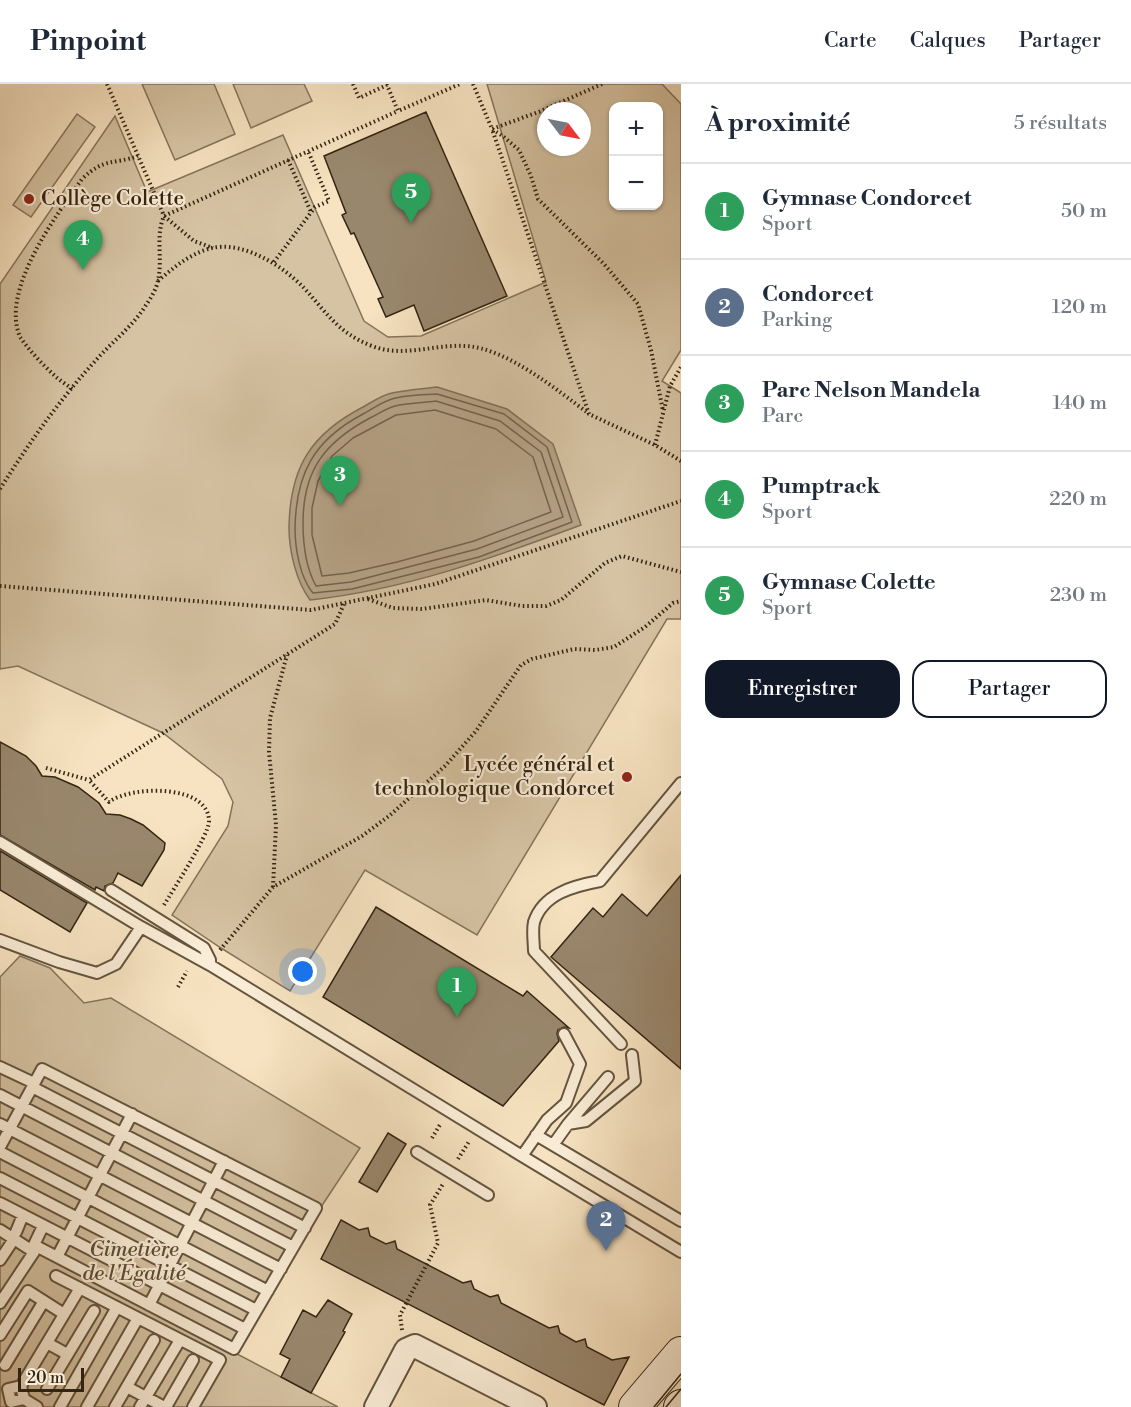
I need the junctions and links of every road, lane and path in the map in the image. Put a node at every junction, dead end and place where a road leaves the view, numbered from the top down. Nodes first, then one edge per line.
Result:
1 (107, 84) edge
2 (353, 84) edge
3 (460, 84) edge
4 (473, 84) edge
5 (602, 84) edge
6 (398, 111) junction
7 (492, 129) junction
8 (308, 151) junction
9 (138, 156) junction
10 (288, 160) junction
11 (311, 212) junction
12 (164, 216) junction
13 (213, 248) junction
14 (274, 262) junction
15 (158, 281) junction
16 (681, 368) edge
17 (72, 389) junction
18 (663, 411) junction
19 (589, 414) junction
20 (655, 445) junction
21 (681, 461) edge
22 (0, 489) edge
23 (681, 501) edge
24 (681, 572) edge
25 (0, 586) edge
26 (367, 598) junction
27 (681, 601) edge
28 (344, 604) junction
29 (287, 655) junction
30 (46, 768) dead end
31 (89, 780) junction
32 (681, 783) edge
33 (0, 842) edge
34 (273, 887) junction
35 (111, 890) dead end
36 (156, 919) junction
37 (141, 927) junction
38 (0, 940) edge
39 (210, 965) junction
40 (564, 1034) dead end
41 (621, 1044) dead end
42 (632, 1056) dead end
43 (0, 1067) edge
44 (608, 1077) dead end
45 (33, 1085) junction
46 (0, 1095) edge
47 (22, 1107) junction
48 (132, 1114) junction
49 (568, 1124) junction
50 (5, 1127) edge
51 (477, 1129) junction
52 (122, 1133) junction
53 (537, 1135) junction
54 (553, 1145) junction
55 (0, 1150) edge
56 (417, 1152) dead end
57 (111, 1154) junction
58 (522, 1156) junction
59 (224, 1161) junction
60 (450, 1172) junction
61 (100, 1175) junction
62 (0, 1178) edge
63 (214, 1180) junction
64 (488, 1195) dead end
65 (88, 1198) junction
66 (204, 1200) junction
67 (1, 1207) edge
68 (23, 1215) junction
69 (78, 1217) junction
70 (681, 1221) edge
71 (192, 1223) junction
72 (43, 1226) junction
73 (304, 1228) junction
74 (0, 1230) edge
75 (15, 1235) junction
76 (67, 1238) junction
77 (180, 1245) junction
78 (293, 1247) junction
79 (681, 1252) edge
80 (57, 1257) junction
81 (0, 1260) edge
82 (170, 1265) junction
83 (281, 1269) junction
84 (56, 1276) dead end
85 (159, 1285) junction
86 (80, 1288) junction
87 (267, 1291) junction
88 (1, 1300) edge
89 (44, 1301) junction
90 (149, 1305) junction
91 (117, 1307) junction
92 (256, 1310) junction
93 (94, 1311) dead end
94 (64, 1314) junction
95 (138, 1318) junction
96 (245, 1329) junction
97 (0, 1335) edge
98 (154, 1340) dead end
99 (180, 1340) junction
100 (47, 1343) junction
101 (406, 1350) junction
102 (681, 1353) edge
103 (67, 1354) junction
104 (193, 1360) dead end
105 (5, 1365) dead end
106 (4, 1386) edge
107 (21, 1386) junction
108 (127, 1387) junction
109 (47, 1389) dead end
110 (24, 1399) junction
111 (143, 1402) edge
112 (10, 1405) edge
113 (37, 1407) edge
114 (60, 1407) edge
115 (87, 1407) edge
116 (115, 1407) edge
117 (165, 1407) edge
118 (193, 1407) edge
119 (376, 1407) edge
120 (535, 1407) edge
121 (634, 1407) edge

1 - 9 path
2 - 6 path
3 - 6 path
4 - 7 path
5 - 7 path
6 - 8 path
7 - 18 path
7 - 19 path
8 - 10 path
8 - 11 path
9 - 12 path
9 - 17 path
10 - 11 path
10 - 12 path
11 - 14 path
12 - 13 path
12 - 15 path
13 - 14 path
13 - 15 path
14 - 19 path
15 - 17 path
16 - 18 path
17 - 22 path
18 - 20 path
19 - 20 path
20 - 21 path
23 - 26 path
24 - 26 path
25 - 28 path
26 - 28 path
27 - 34 path
28 - 29 path
29 - 31 path
29 - 34 path
30 - 31 path
31 - 36 path
32 - 41 lane
33 - 37 lane
34 - 39 path
35 - 36 lane
36 - 39 lane
37 - 38 lane
37 - 39 lane
39 - 51 lane
40 - 53 lane
42 - 49 lane
43 - 45 lane
44 - 49 lane
45 - 47 lane
45 - 48 lane
45 - 52 lane
46 - 47 lane
47 - 50 lane
47 - 57 lane
48 - 52 lane
48 - 59 lane
49 - 54 lane
50 - 55 lane
50 - 61 lane
51 - 58 lane
51 - 60 path
52 - 57 lane
52 - 63 lane
53 - 54 lane
53 - 58 lane
54 - 70 lane
55 - 65 lane
56 - 60 lane
57 - 61 lane
57 - 66 lane
58 - 79 lane
59 - 63 lane
59 - 73 lane
60 - 64 lane
60 - 101 path
61 - 65 lane
61 - 71 lane
62 - 69 lane
63 - 66 lane
63 - 73 lane
65 - 69 lane
65 - 77 lane
66 - 71 lane
66 - 78 lane
67 - 68 lane
68 - 72 lane
68 - 75 lane
69 - 76 lane
69 - 82 lane
71 - 77 lane
71 - 83 lane
72 - 76 lane
72 - 80 lane
73 - 78 lane
74 - 75 lane
75 - 81 lane
75 - 88 lane
76 - 80 lane
76 - 85 lane
77 - 82 lane
77 - 87 lane
78 - 83 lane
80 - 90 lane
82 - 85 lane
82 - 92 lane
83 - 87 lane
84 - 86 lane
85 - 90 lane
85 - 96 lane
86 - 91 lane
86 - 94 lane
87 - 92 lane
89 - 94 lane
89 - 97 lane
89 - 105 lane
90 - 96 lane
91 - 95 lane
91 - 114 lane
92 - 96 lane
93 - 103 lane
94 - 100 lane
95 - 99 lane
95 - 115 lane
98 - 108 lane
99 - 111 lane
99 - 118 lane
100 - 103 lane
100 - 107 lane
101 - 119 street
101 - 120 street
102 - 121 main road
103 - 109 lane
104 - 117 lane
106 - 107 lane
106 - 112 lane
107 - 110 lane
108 - 111 lane
108 - 116 lane
110 - 112 lane
110 - 113 lane
111 - 117 lane

